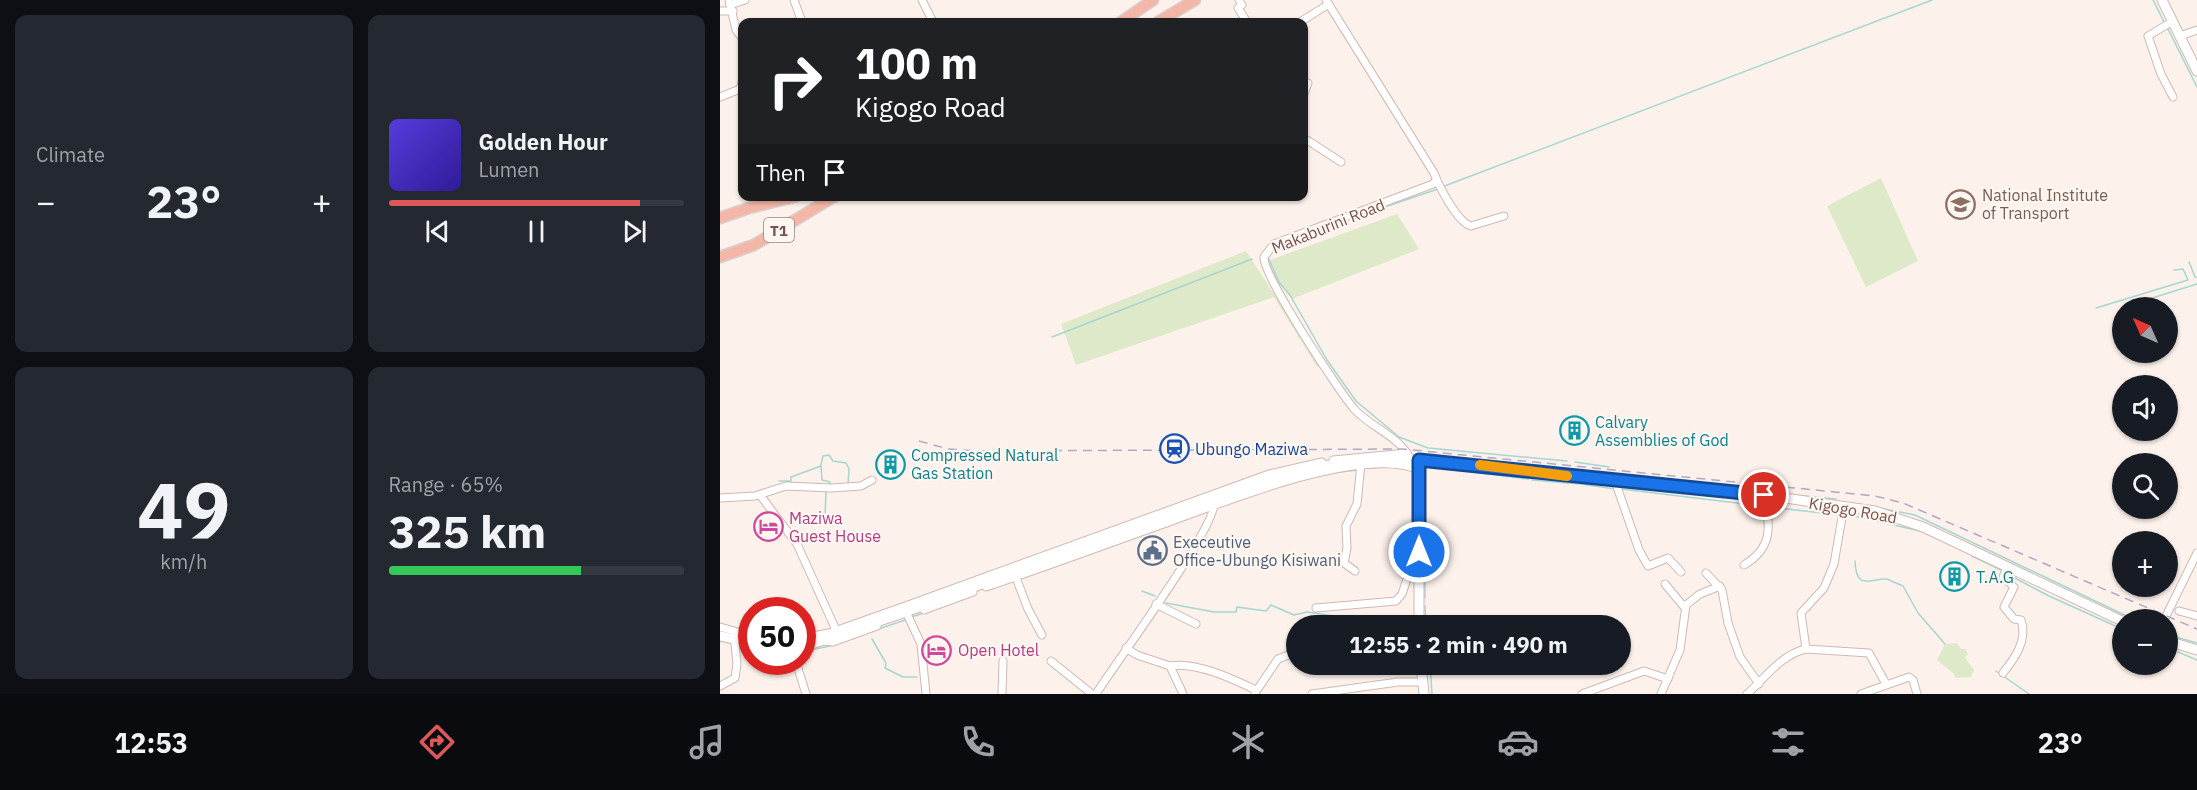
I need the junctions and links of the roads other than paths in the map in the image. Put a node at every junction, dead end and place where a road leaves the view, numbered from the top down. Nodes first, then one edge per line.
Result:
1 (745, 0) edge
2 (794, 0) edge
3 (922, 0) edge
4 (1154, 0) edge
5 (1195, 0) edge
6 (1239, 0) edge
7 (2162, 0) edge
8 (1327, 2) edge
9 (730, 5) edge
10 (720, 11) edge
11 (801, 18) edge
12 (931, 18) edge
13 (1127, 18) edge
14 (1168, 18) edge
15 (1245, 18) edge
16 (1305, 18) edge
17 (2172, 21) junction
18 (2197, 30) edge
19 (738, 33) edge
20 (2180, 36) junction
21 (2197, 71) edge
22 (738, 90) edge
23 (720, 97) edge
24 (2173, 97) dead end
25 (1308, 141) edge
26 (1341, 162) dead end
27 (1436, 180) junction
28 (777, 201) edge
29 (827, 201) edge
30 (1504, 216) dead end
31 (720, 218) edge
32 (720, 257) edge
33 (1412, 458) junction
34 (1361, 464) junction
35 (1419, 470) junction
36 (872, 480) dead end
37 (1615, 481) junction
38 (760, 495) junction
39 (1764, 495) junction
40 (720, 498) edge
41 (1214, 501) junction
42 (1844, 506) junction
43 (2197, 553) edge
44 (1744, 565) dead end
45 (2007, 568) junction
46 (1355, 571) dead end
47 (1419, 572) junction
48 (1681, 572) dead end
49 (1706, 573) dead end
50 (1015, 575) junction
51 (1665, 584) dead end
52 (1720, 586) junction
53 (1156, 604) junction
54 (1316, 608) dead end
55 (1685, 608) junction
56 (2169, 609) edge
57 (2179, 611) dead end
58 (1419, 615) edge
59 (908, 616) junction
60 (2112, 616) edge
61 (2197, 616) edge
62 (1196, 624) dead end
63 (720, 627) edge
64 (836, 630) junction
65 (738, 632) edge
66 (816, 635) edge
67 (1042, 635) dead end
68 (720, 637) edge
69 (816, 641) edge
70 (738, 642) edge
71 (735, 644) junction
72 (738, 644) edge
73 (816, 644) edge
74 (2178, 644) edge
75 (1126, 648) junction
76 (1806, 650) junction
77 (2197, 650) edge
78 (1286, 656) edge
79 (1003, 661) dead end
80 (1051, 661) dead end
81 (1170, 666) junction
82 (2003, 673) dead end
83 (800, 675) edge
84 (1422, 675) edge
85 (1668, 679) junction
86 (1423, 682) junction
87 (1759, 684) junction
88 (720, 686) edge
89 (1881, 688) edge
90 (1255, 692) edge
91 (806, 694) edge
92 (926, 694) edge
93 (999, 694) edge
94 (1094, 694) edge
95 (1183, 694) edge
96 (1312, 694) edge
97 (1424, 694) edge
98 (1582, 694) edge
99 (1661, 694) edge
100 (1747, 694) edge
101 (1861, 694) edge
102 (1917, 694) edge

1 - 9 street
2 - 11 street
3 - 12 street
4 - 13 highway
5 - 14 highway
6 - 15 street
7 - 17 main road
8 - 16 street
8 - 27 street
9 - 10 street
9 - 19 street
17 - 20 main road
17 - 24 street
18 - 20 street
20 - 21 main road
22 - 23 street
25 - 26 street
27 - 30 street
27 - 33 street, Makaburini Road
28 - 31 highway, T1
29 - 32 highway, T1
33 - 34 main road, Kigogo Road
33 - 35 main road
33 - 37 main road, Kigogo Road
33 - 64 street
34 - 35 street
34 - 41 main road, Kigogo Road
34 - 46 street
35 - 47 main road
36 - 38 street
37 - 39 main road, Kigogo Road
37 - 48 street
38 - 40 street
38 - 64 street
39 - 42 main road, Kigogo Road
39 - 44 street
41 - 50 main road, Kigogo Road
41 - 53 street
42 - 45 main road, Kigogo Road
42 - 76 street
43 - 56 street
45 - 60 main road, Kigogo Road
45 - 82 street
47 - 54 street
47 - 58 main road
49 - 52 street
50 - 59 street
50 - 67 street
50 - 69 main road, Kigogo Road
51 - 55 street
52 - 55 street
52 - 87 street
53 - 62 street
53 - 75 street
55 - 85 street
57 - 61 street
59 - 73 street
59 - 92 street
63 - 65 street
64 - 66 street
68 - 70 main road
68 - 71 street
71 - 72 street
71 - 88 street
74 - 77 main road
75 - 81 street
75 - 94 street
76 - 87 street
76 - 89 street
78 - 90 street
79 - 93 street
80 - 94 street
81 - 90 street
81 - 95 street
83 - 91 street
84 - 86 main road
85 - 98 street
85 - 99 street
86 - 96 street
86 - 97 main road
87 - 100 street
89 - 101 street
89 - 102 street

